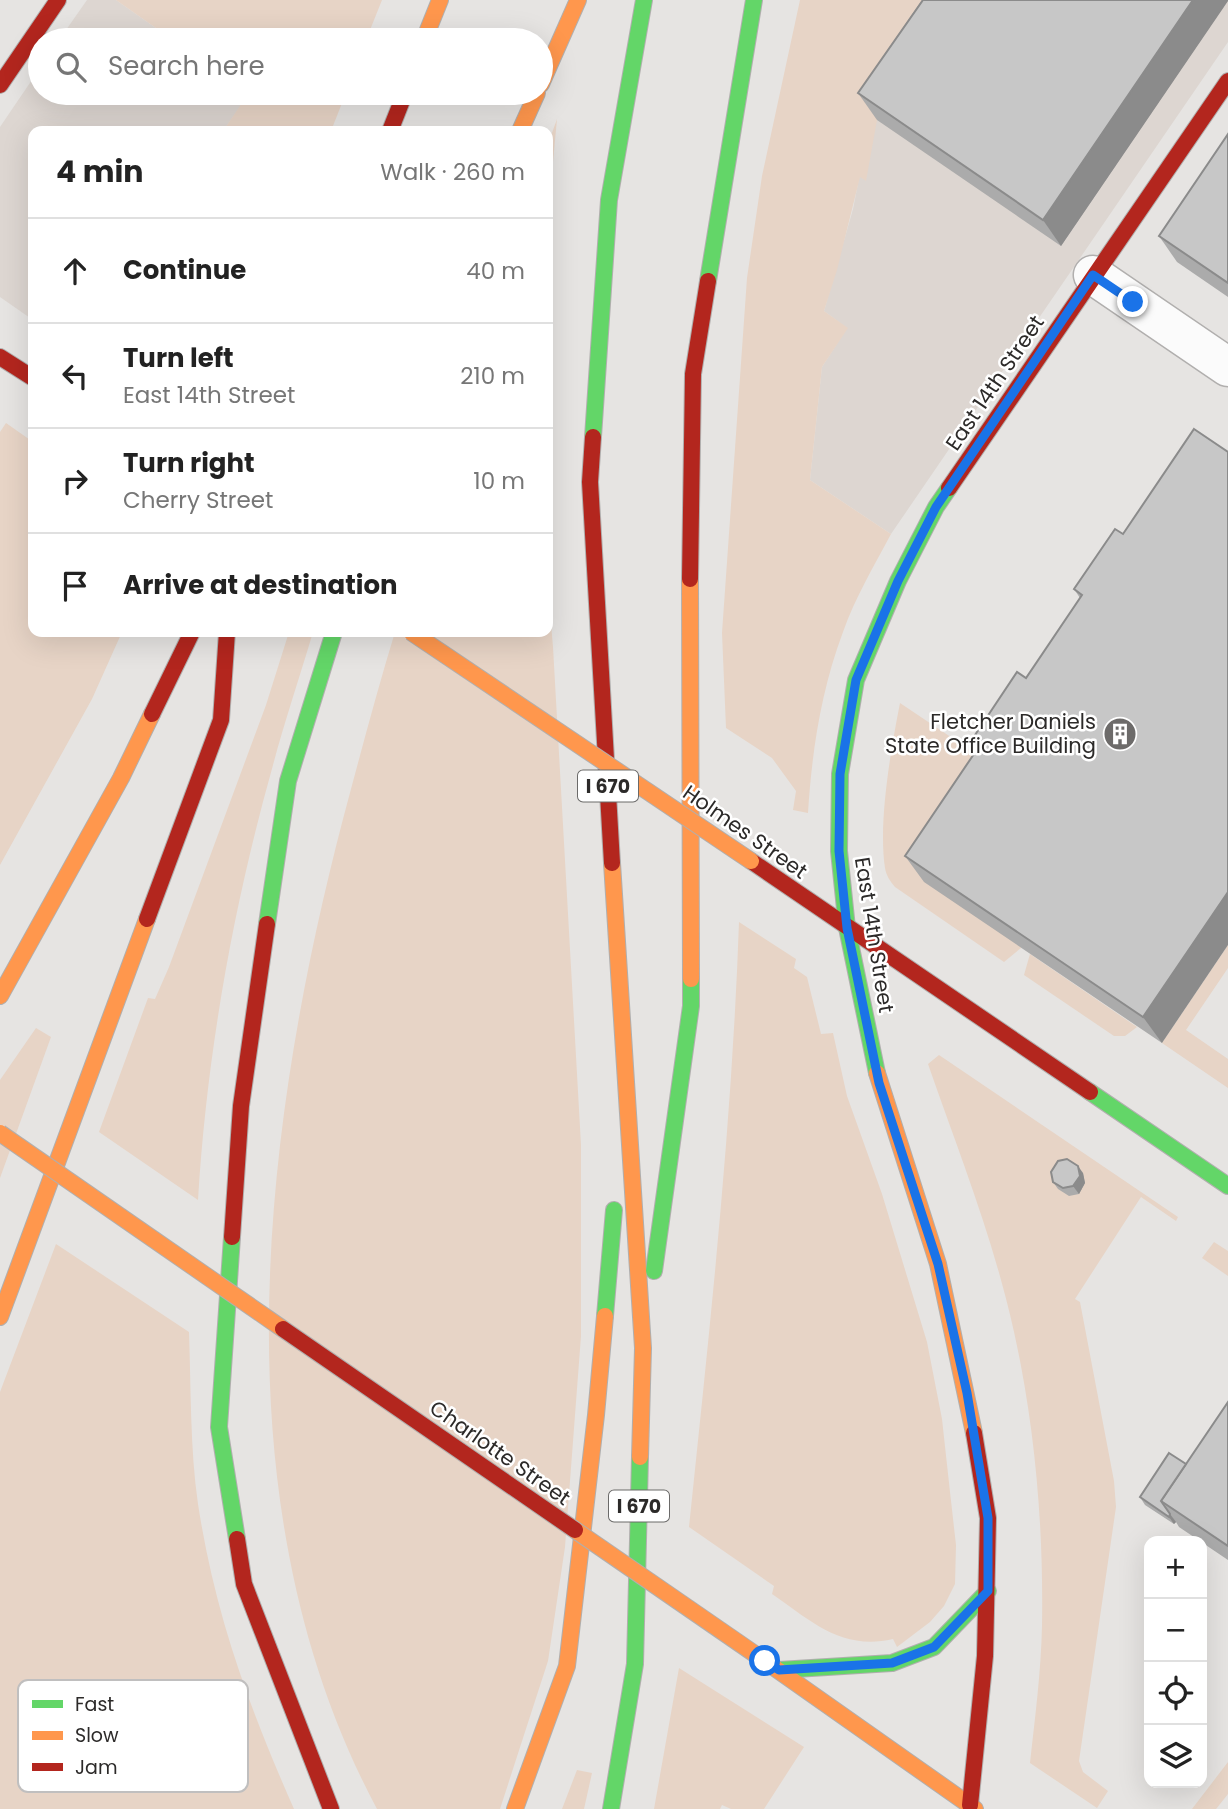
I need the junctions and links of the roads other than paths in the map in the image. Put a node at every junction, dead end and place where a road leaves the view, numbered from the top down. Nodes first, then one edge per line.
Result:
1 (58, 0) edge
2 (440, 0) edge
3 (578, 0) edge
4 (644, 0) edge
5 (754, 0) edge
6 (39, 28) edge
7 (429, 28) edge
8 (28, 44) edge
9 (553, 57) edge
10 (1228, 81) edge
11 (0, 85) edge
12 (400, 105) edge
13 (532, 105) edge
14 (392, 126) edge
15 (522, 126) edge
16 (1093, 275) junction
17 (0, 357) edge
18 (1228, 367) edge
19 (28, 375) edge
20 (190, 637) edge
21 (227, 637) edge
22 (332, 637) edge
23 (418, 637) edge
24 (847, 928) junction
25 (0, 996) edge
26 (625, 1091) junction
27 (0, 1133) edge
28 (1228, 1186) edge
29 (0, 1317) edge
30 (643, 1348) junction
31 (988, 1591) junction
32 (779, 1670) junction
33 (330, 1806) edge
34 (972, 1808) edge
35 (515, 1809) edge
36 (611, 1809) edge

1 - 6 main road
2 - 7 main road
3 - 9 main road
4 - 26 main road, I 670
5 - 30 main road
8 - 11 main road
10 - 16 main road, East 14th Street
12 - 14 main road
13 - 15 main road
16 - 18 street
16 - 24 main road, East 14th Street
17 - 19 main road
20 - 25 main road
21 - 29 main road
22 - 33 main road
23 - 24 main road, Holmes Street, bridge
24 - 28 main road, Holmes Street
24 - 31 main road, East 14th Street
26 - 30 main road, I 670
26 - 35 main road
27 - 32 main road, Charlotte Street, bridge
30 - 36 main road, I 670
31 - 32 main road
31 - 34 main road, East 14th Street
32 - 34 main road, Charlotte Street

